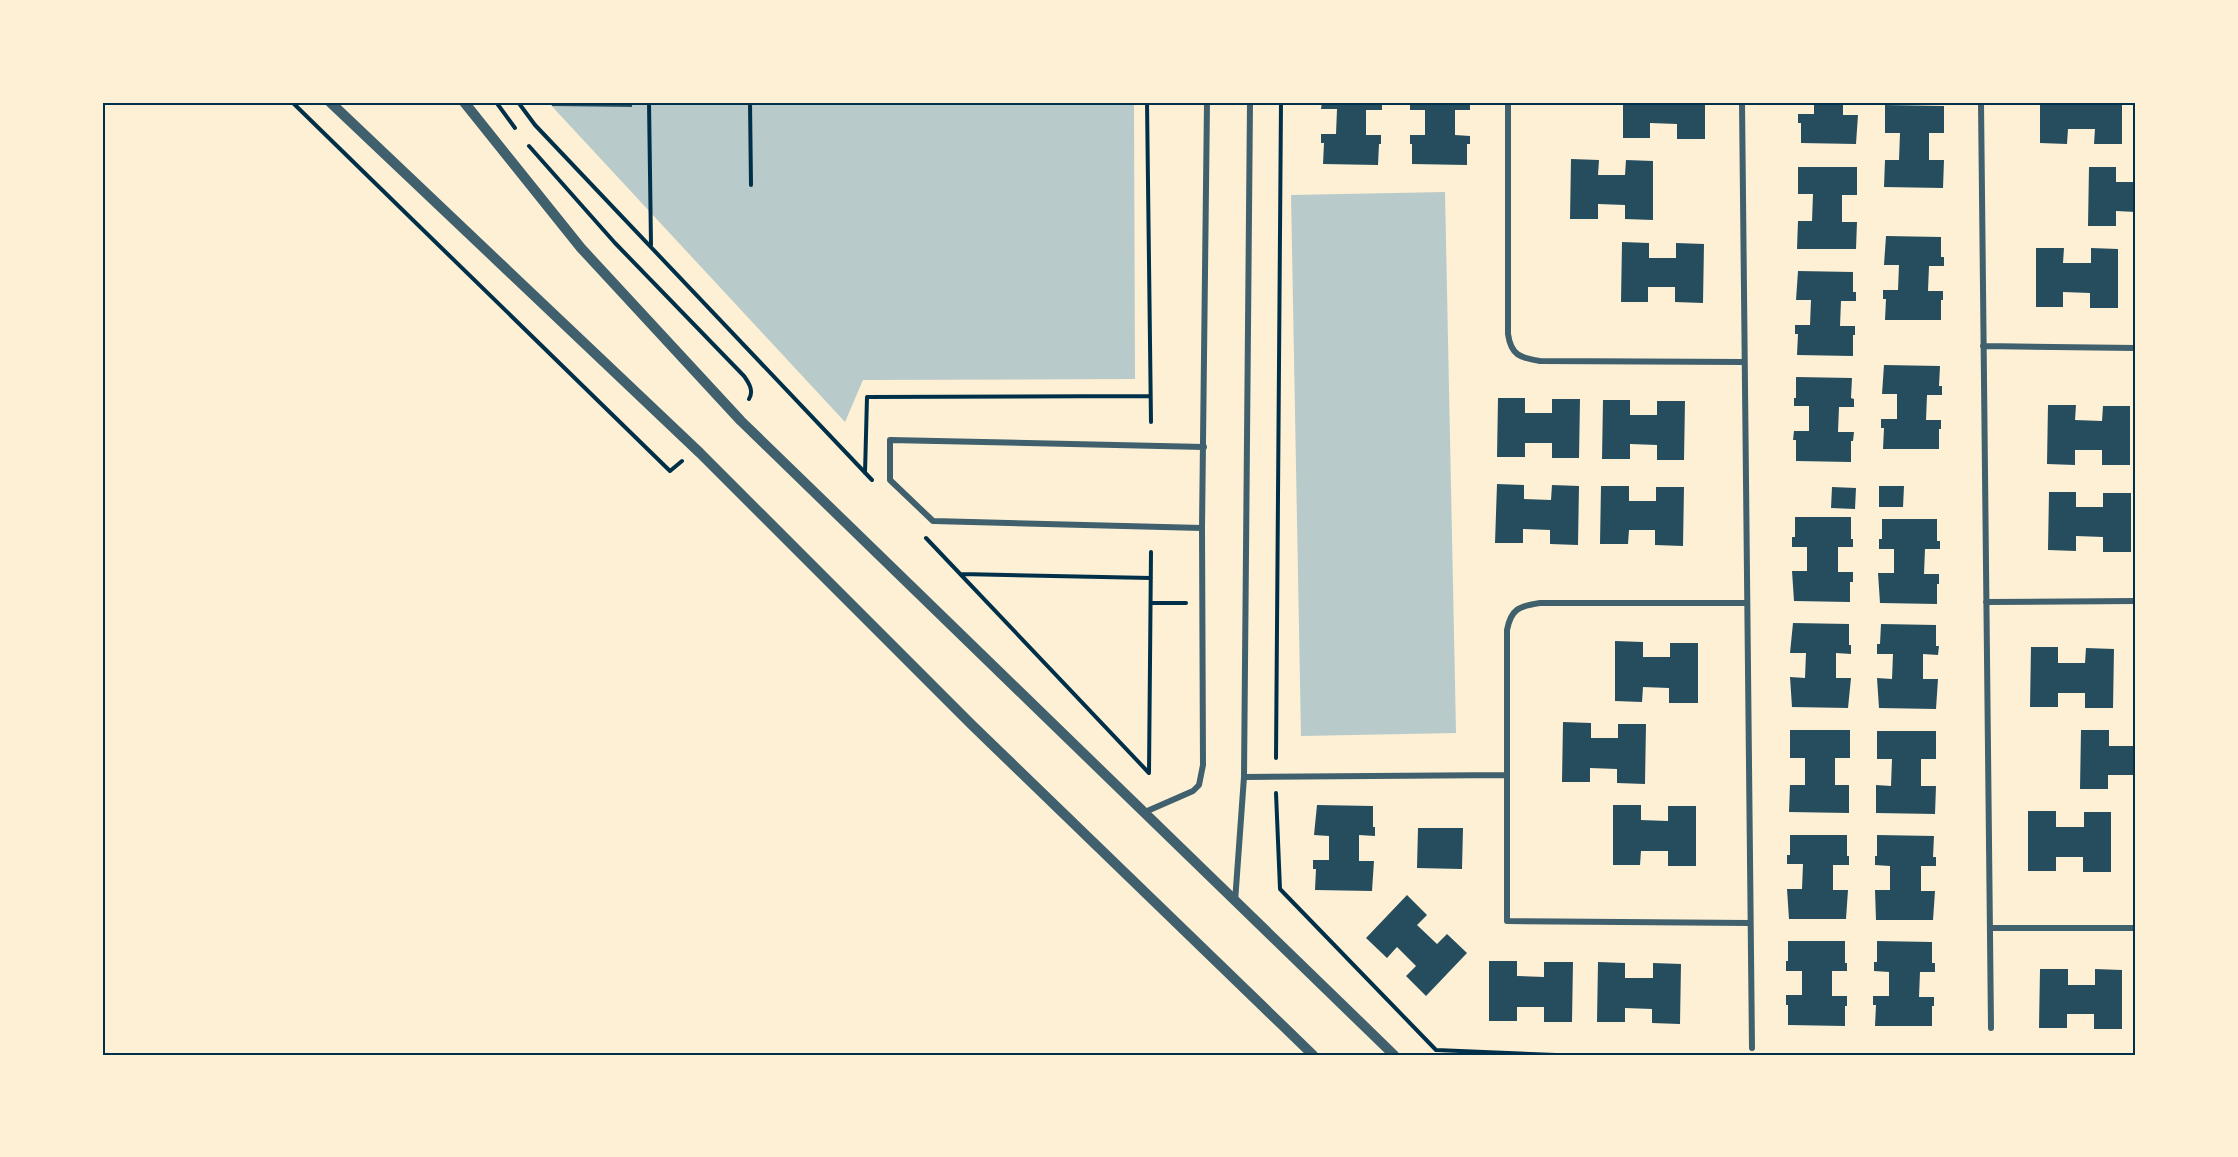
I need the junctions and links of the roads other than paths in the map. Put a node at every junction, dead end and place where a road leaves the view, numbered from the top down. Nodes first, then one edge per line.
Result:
1 (330, 102) edge
2 (464, 102) edge
3 (1207, 102) edge
4 (1250, 102) edge
5 (1508, 102) edge
6 (1742, 102) edge
7 (1981, 102) edge
8 (1983, 346) junction
9 (2136, 348) edge
10 (1744, 362) junction
11 (1204, 447) junction
12 (1202, 528) junction
13 (2136, 601) edge
14 (1986, 602) junction
15 (1747, 603) junction
16 (1507, 775) junction
17 (1244, 777) junction
18 (1146, 812) junction
19 (1234, 902) junction
20 (1750, 923) junction
21 (1990, 928) junction
22 (2136, 928) edge
23 (1991, 1028) dead end
24 (1752, 1048) dead end
25 (1313, 1055) edge
26 (1394, 1055) edge

1 - 25 street
2 - 18 street
3 - 11 street
4 - 17 street
5 - 10 street
6 - 10 street
7 - 8 street
8 - 9 street
8 - 14 street
10 - 15 street
11 - 12 street
11 - 12 street
12 - 18 street
13 - 14 street
14 - 21 street
15 - 16 street
15 - 20 street
16 - 17 street
16 - 20 street
17 - 19 street
18 - 19 street
19 - 26 street
20 - 24 street
21 - 22 street
21 - 23 street

